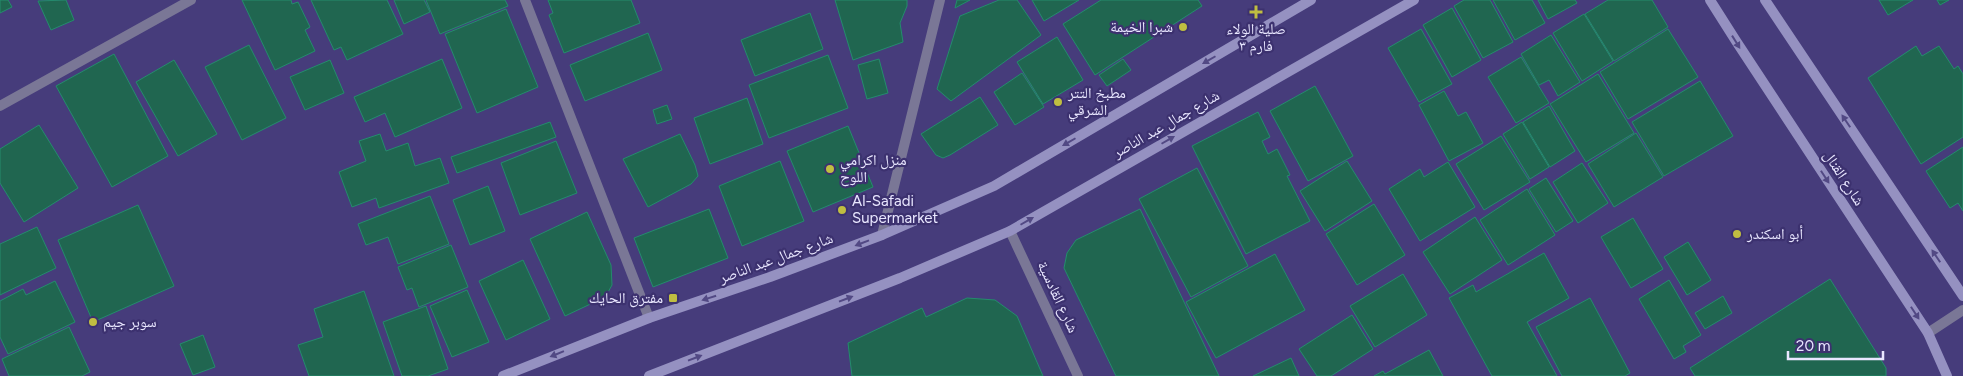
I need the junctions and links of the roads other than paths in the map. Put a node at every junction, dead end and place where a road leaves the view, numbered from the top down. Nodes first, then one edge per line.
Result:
1 (191, 0) edge
2 (525, 0) edge
3 (940, 0) edge
4 (1311, 0) edge
5 (1414, 0) edge
6 (1710, 0) edge
7 (1765, 0) edge
8 (0, 106) edge
9 (1010, 231) junction
10 (882, 235) junction
11 (1963, 296) edge
12 (1963, 310) edge
13 (648, 318) junction
14 (1928, 332) junction
15 (503, 376) edge
16 (649, 376) edge
17 (1078, 376) edge
18 (1947, 376) edge

1 - 8 street
2 - 13 street
3 - 10 street
4 -> 10 main road, شارع جمال عبد الناصر
9 -> 5 main road, شارع جمال عبد الناصر
6 -> 14 main road, شارع القنال
11 -> 7 main road
16 -> 9 main road, شارع جمال عبد الناصر
9 - 17 street, شارع القادسية
10 -> 13 main road, شارع جمال عبد الناصر
12 - 14 street
13 -> 15 main road, شارع جمال عبد الناصر
14 - 18 main road, شارع القنال

